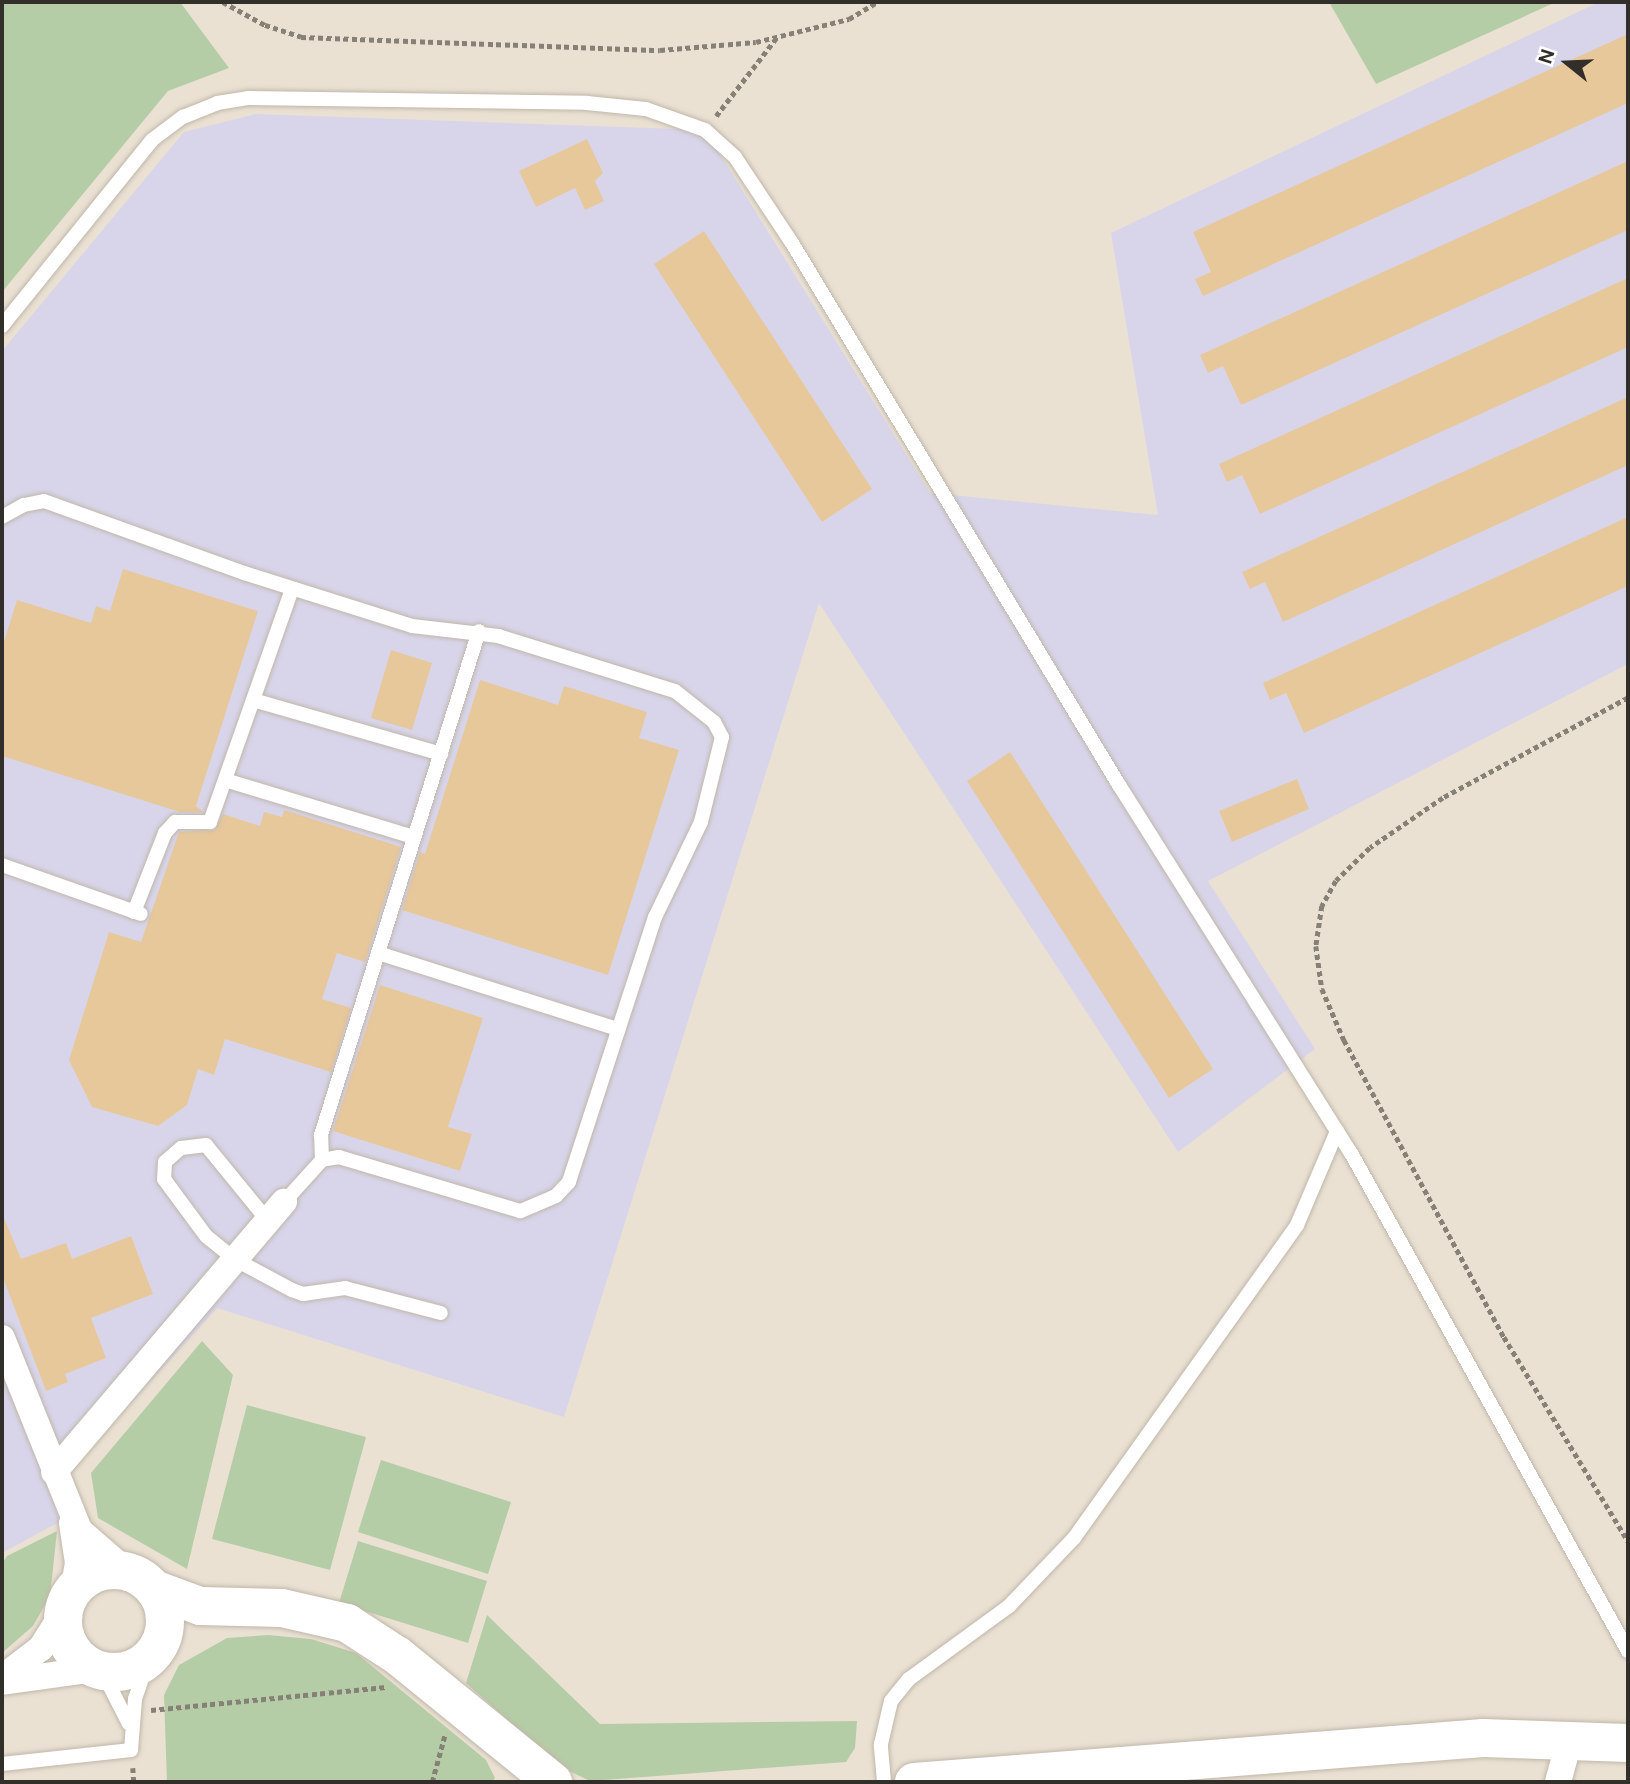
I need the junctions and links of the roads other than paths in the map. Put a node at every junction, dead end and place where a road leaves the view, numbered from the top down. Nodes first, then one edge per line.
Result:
1 (2, 326) edge
2 (2, 517) edge
3 (292, 589) junction
4 (479, 631) junction
5 (253, 700) junction
6 (440, 754) junction
7 (225, 780) junction
8 (414, 837) junction
9 (2, 865) edge
10 (378, 953) junction
11 (618, 1029) junction
12 (1337, 1131) junction
13 (322, 1160) junction
14 (276, 1212) junction
15 (236, 1260) junction
16 (441, 1313) dead end
17 (2, 1338) edge
18 (54, 1472) junction
19 (70, 1511) junction
20 (140, 1580) junction
21 (68, 1602) junction
22 (221, 1609) junction
23 (1628, 1651) edge
24 (152, 1655) junction
25 (98, 1670) junction
26 (2, 1680) edge
27 (131, 1719) junction
28 (1570, 1738) junction
29 (1628, 1743) edge
30 (2, 1764) edge
31 (546, 1780) edge
32 (884, 1782) edge
33 (914, 1782) edge
34 (1558, 1782) edge

1 - 12 lane
2 - 3 lane
3 - 4 lane
3 - 5 lane
4 - 6 lane
4 - 11 lane
5 - 6 lane
5 - 7 lane
6 - 8 lane
7 - 8 lane
7 - 9 lane
8 - 10 lane
10 - 11 lane
10 - 13 lane
11 - 13 lane
12 - 23 lane
12 - 32 lane
13 - 14 lane
14 - 15 street
14 - 15 lane
15 - 16 lane
15 - 18 street
17 - 18 street
18 - 19 street
19 - 20 street
19 - 21 street
20 - 21 street
20 - 22 street
20 - 24 street
21 - 25 street
21 - 26 street
22 - 24 street
22 - 31 street
24 - 25 street
24 - 27 lane
25 - 26 street
25 - 27 lane
27 - 30 lane
28 - 29 street
28 - 33 street
28 - 34 street

